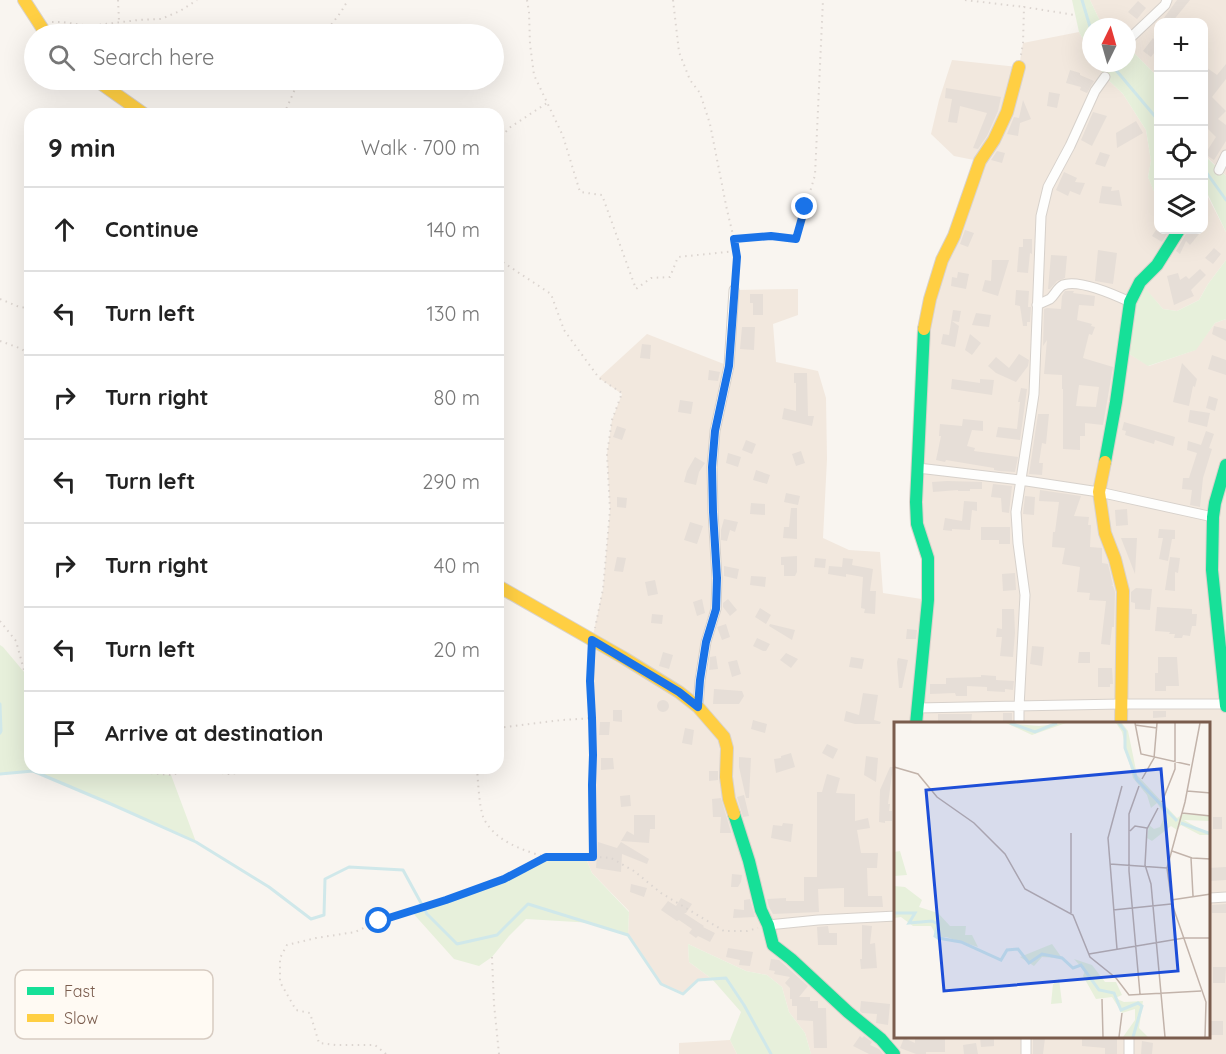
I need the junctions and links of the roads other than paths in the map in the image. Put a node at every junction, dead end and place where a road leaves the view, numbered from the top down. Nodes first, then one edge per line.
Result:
1 (24, 0) edge
2 (1167, 0) edge
3 (38, 24) edge
4 (1136, 32) edge
5 (1019, 67) road end
6 (1105, 77) dead end
7 (110, 90) edge
8 (136, 108) edge
9 (1226, 155) edge
10 (1219, 170) dead end
11 (1177, 234) edge
12 (734, 290) road end
13 (1130, 302) junction
14 (1037, 305) junction
15 (1226, 465) edge
16 (918, 468) junction
17 (1020, 480) junction
18 (1099, 492) junction
19 (1213, 517) junction
20 (504, 589) edge
21 (1224, 685) edge
22 (1121, 704) junction
23 (1226, 705) edge
24 (698, 707) junction
25 (1019, 707) junction
26 (916, 708) junction
27 (916, 722) edge
28 (1019, 722) edge
29 (1121, 722) edge
30 (1226, 897) edge
31 (1211, 898) edge
32 (894, 915) edge
33 (768, 925) junction
34 (894, 1054) edge

1 - 3 street
2 - 4 street
5 - 16 street
6 - 14 street
7 - 8 street
9 - 10 street
11 - 13 street
12 - 24 street
13 - 14 street
13 - 18 street
14 - 17 street
15 - 19 street
16 - 17 street
16 - 26 street
17 - 18 street
17 - 25 street
18 - 19 street
18 - 22 street
19 - 21 street
20 - 24 street
21 - 23 street
22 - 23 street
22 - 25 street
22 - 29 street
24 - 33 street
25 - 26 street
25 - 28 street
26 - 27 street
30 - 31 street
32 - 33 street
33 - 34 street

